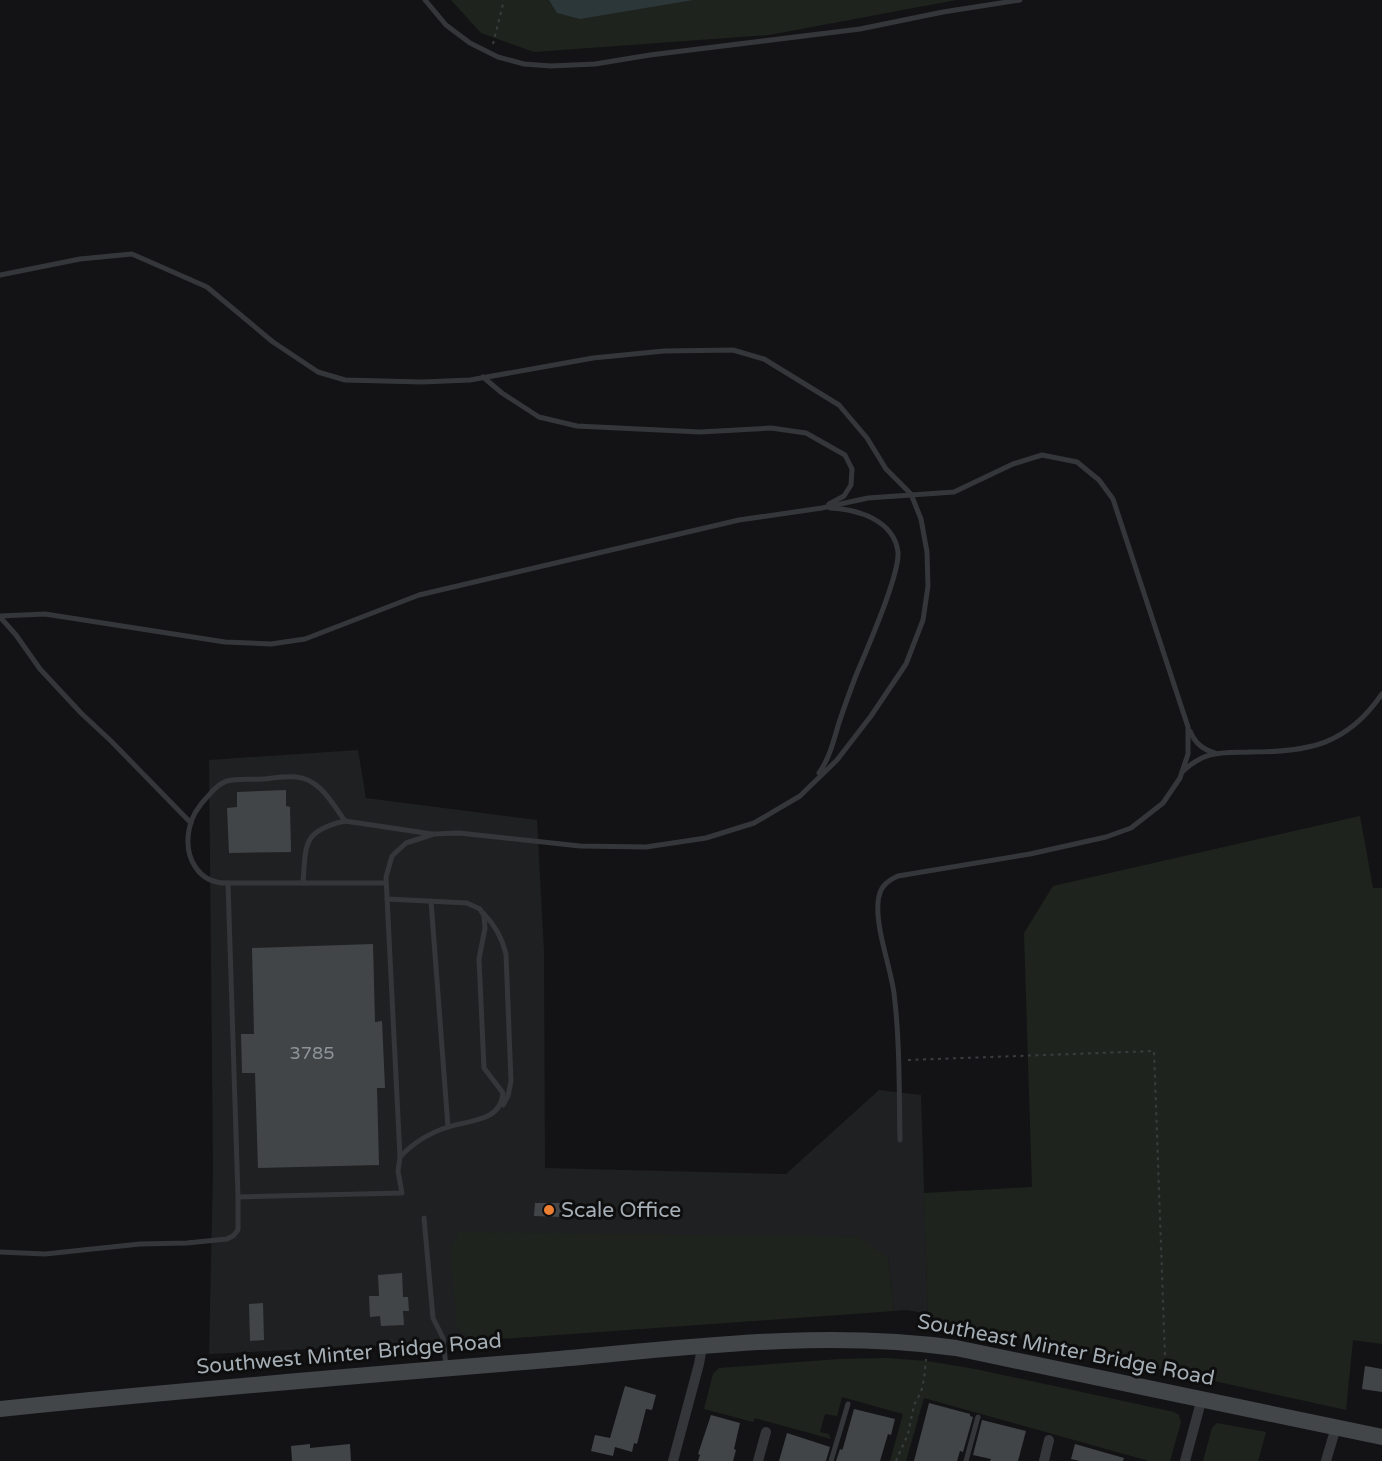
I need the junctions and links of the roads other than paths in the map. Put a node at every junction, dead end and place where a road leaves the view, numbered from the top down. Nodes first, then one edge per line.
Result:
1 (425, 0) edge
2 (1020, 0) edge
3 (0, 275) edge
4 (483, 377) junction
5 (911, 494) junction
6 (822, 508) junction
7 (0, 617) edge
8 (1382, 694) edge
9 (1188, 727) junction
10 (1219, 753) junction
11 (1181, 773) junction
12 (813, 783) junction
13 (345, 821) junction
14 (191, 823) junction
15 (434, 834) junction
16 (228, 883) junction
17 (303, 883) junction
18 (386, 883) junction
19 (387, 899) junction
20 (431, 901) junction
21 (480, 909) junction
22 (495, 1111) junction
23 (448, 1127) junction
24 (900, 1140) dead end
25 (400, 1157) junction
26 (238, 1197) junction
27 (424, 1218) dead end
28 (0, 1252) edge
29 (702, 1347) junction
30 (446, 1369) junction
31 (1202, 1398) junction
32 (848, 1404) dead end
33 (0, 1409) edge
34 (978, 1418) dead end
35 (1336, 1427) junction
36 (766, 1432) dead end
37 (1382, 1437) edge
38 (1049, 1440) dead end
39 (673, 1461) edge
40 (758, 1461) edge
41 (831, 1461) edge
42 (966, 1461) edge
43 (1044, 1461) edge
44 (1185, 1461) edge
45 (1326, 1461) edge

1 - 2 lane
3 - 4 lane
4 - 5 lane
4 - 6 lane
5 - 6 lane
5 - 9 lane
5 - 12 lane
6 - 7 lane
6 - 12 lane
7 - 14 lane
8 - 10 lane
9 - 10 lane
9 - 11 lane
10 - 11 lane
11 - 24 lane
12 - 15 lane
13 - 14 lane
13 - 15 lane
13 - 17 lane
14 - 16 lane
15 - 18 lane
16 - 17 lane
16 - 26 lane
17 - 18 lane
18 - 19 lane
19 - 20 lane
19 - 25 lane
20 - 21 lane
20 - 23 lane
21 - 22 lane
21 - 22 lane
22 - 23 lane
23 - 25 lane
25 - 26 lane
26 - 28 lane
27 - 30 lane
29 - 30 main road, Southwest Minter Bridge Road
29 - 31 main road, Southeast Minter Bridge Road
29 - 39 street
30 - 33 main road, Southwest Minter Bridge Road
31 - 35 main road, Southeast Minter Bridge Road
31 - 44 street
32 - 41 lane
34 - 42 lane
35 - 37 main road, Southeast Minter Bridge Road
35 - 45 street
36 - 40 street
38 - 43 street

